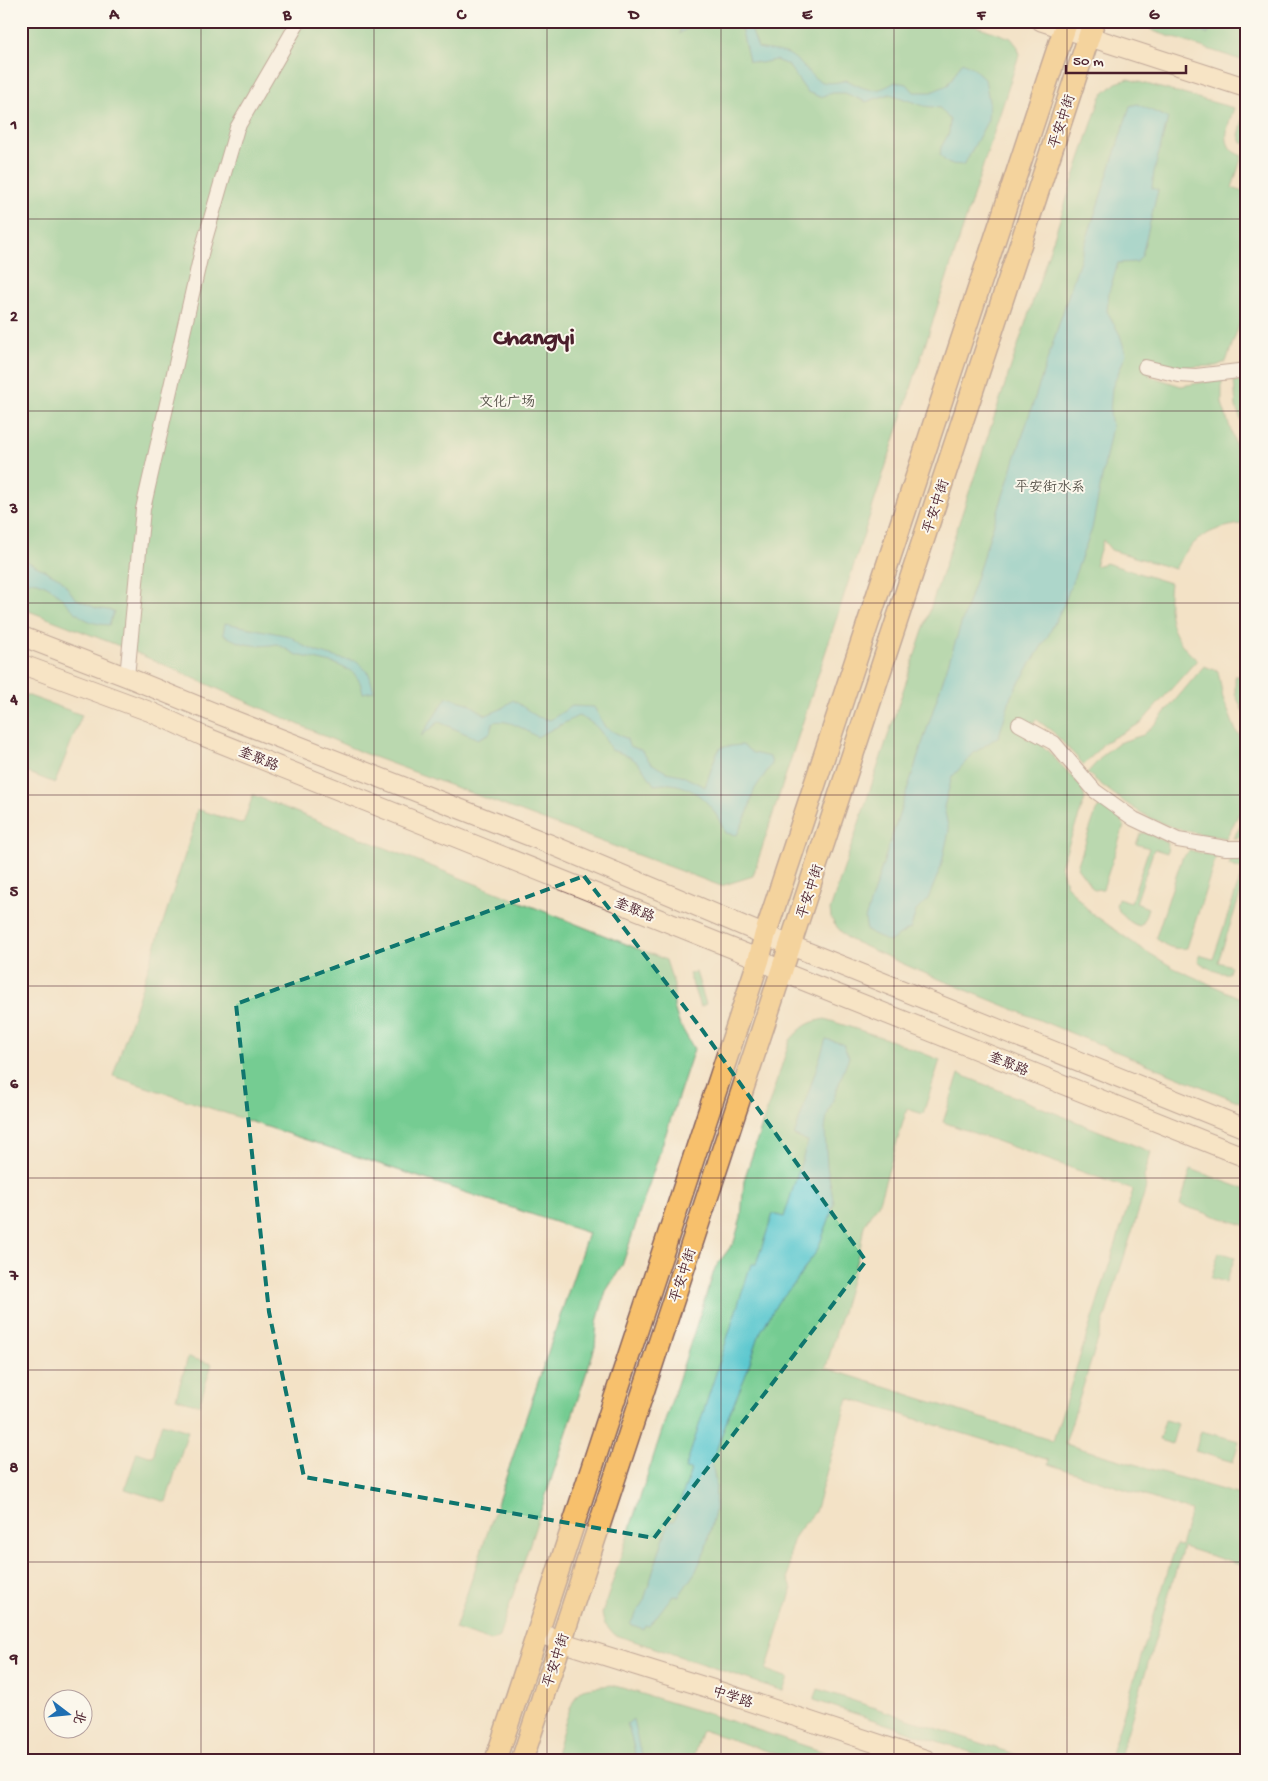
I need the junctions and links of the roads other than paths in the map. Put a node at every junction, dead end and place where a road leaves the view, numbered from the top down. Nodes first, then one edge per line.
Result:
1 (299, 21) edge
2 (1041, 21) edge
3 (1065, 25) edge
4 (1092, 29) edge
5 (1247, 88) edge
6 (1145, 367) dead end
7 (1247, 370) edge
8 (21, 636) edge
9 (21, 664) edge
10 (127, 677) junction
11 (1019, 724) dead end
12 (1247, 848) edge
13 (765, 935) junction
14 (791, 946) junction
15 (759, 959) junction
16 (782, 972) junction
17 (1247, 1129) edge
18 (1247, 1158) edge
19 (538, 1632) junction
20 (561, 1642) junction
21 (496, 1760) edge
22 (522, 1760) edge
23 (928, 1760) edge

1 - 10 street
2 - 3 main road
3 - 4 main road
3 - 13 main road, 平安中街
4 - 5 main road
4 - 14 main road, 平安中街
6 - 7 street
8 - 10 main road, 奎聚路
9 - 15 main road, 奎聚路
10 - 13 main road, 奎聚路
11 - 12 street
13 - 14 main road, 奎聚路
13 - 15 main road, 平安中街
14 - 16 main road, 平安中街
14 - 17 main road, 奎聚路
15 - 16 main road, 奎聚路
15 - 19 main road, 平安中街
16 - 18 main road, 奎聚路
16 - 20 main road, 平安中街
19 - 20 main road, 中学路
19 - 21 main road, 平安中街
20 - 22 main road, 平安中街
20 - 23 main road, 中学路

